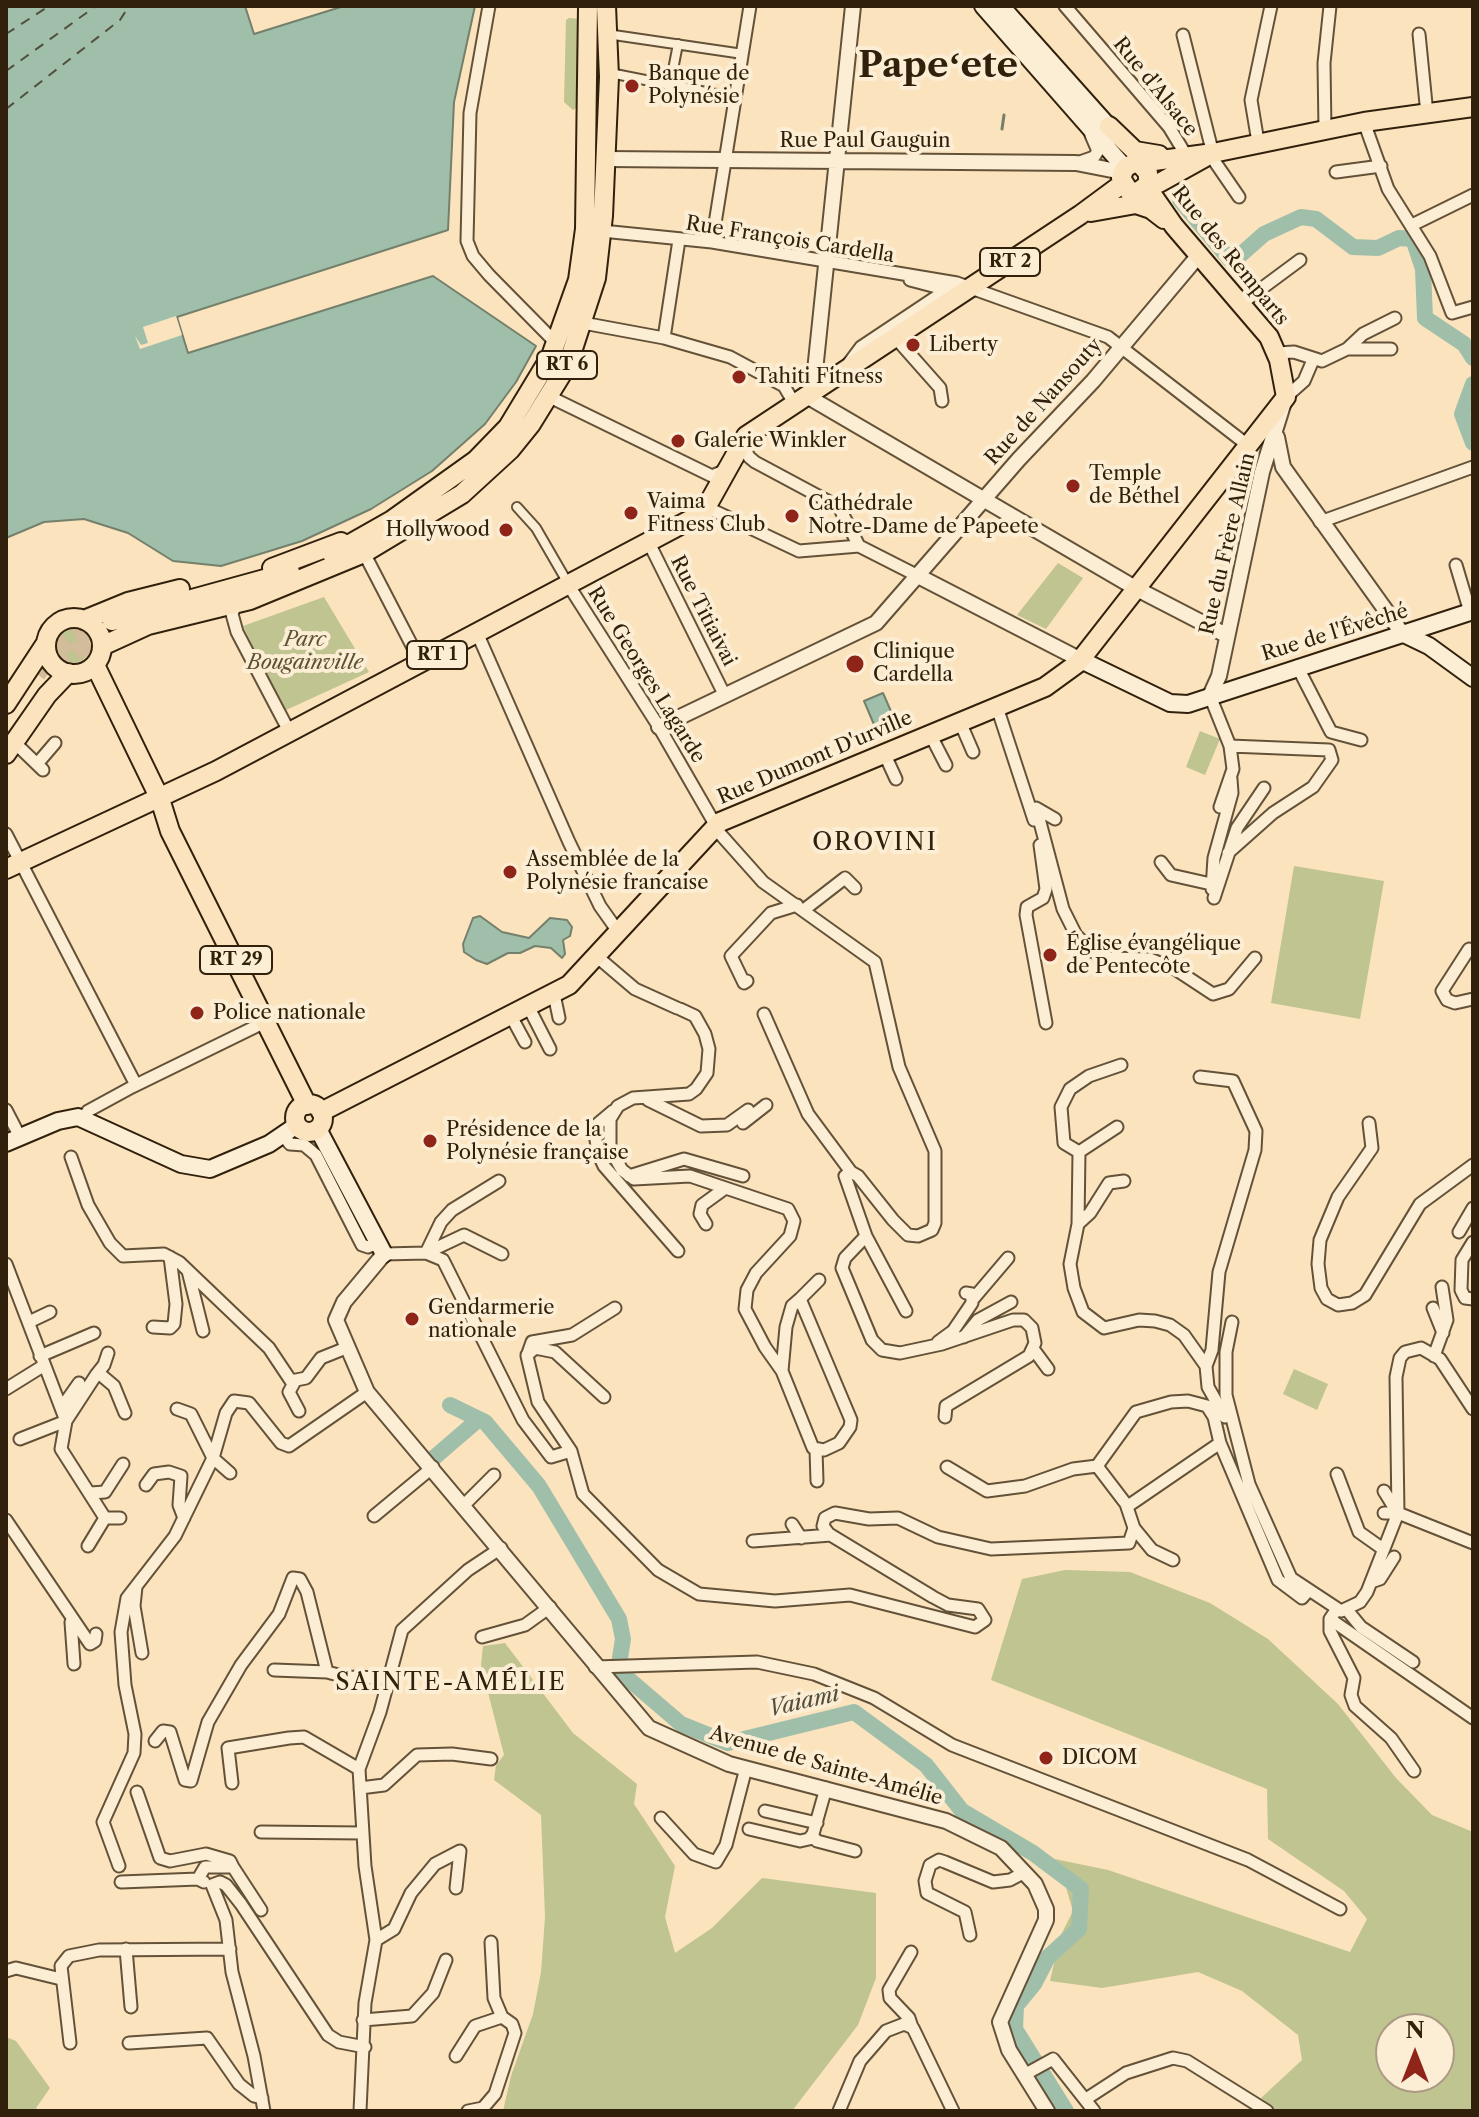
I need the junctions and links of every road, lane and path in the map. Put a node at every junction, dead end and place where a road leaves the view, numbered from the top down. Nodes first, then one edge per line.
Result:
1 (489, 6) edge
2 (588, 6) edge
3 (606, 6) edge
4 (750, 6) edge
5 (853, 6) edge
6 (983, 6) edge
7 (1001, 6) edge
8 (1065, 6) edge
9 (1271, 6) edge
10 (1330, 6) edge
11 (606, 34) junction
12 (1419, 34) dead end
13 (1183, 35) dead end
14 (675, 41) junction
15 (743, 54) junction
16 (1035, 66) junction
17 (609, 73) junction
18 (670, 85) junction
19 (736, 98) junction
20 (1473, 107) edge
21 (1427, 114) junction
22 (1364, 122) junction
23 (1109, 126) junction
24 (1325, 130) junction
25 (1258, 142) junction
26 (1200, 156) junction
27 (606, 159) junction
28 (724, 161) junction
29 (837, 161) junction
30 (1076, 163) junction
31 (1381, 166) junction
32 (1129, 170) junction
33 (1336, 172) dead end
34 (1147, 185) junction
35 (1473, 195) edge
36 (1239, 197) dead end
37 (1080, 215) junction
38 (1169, 215) junction
39 (1412, 225) junction
40 (602, 231) junction
41 (1184, 237) junction
42 (679, 240) junction
43 (712, 242) junction
44 (1199, 255) junction
45 (827, 260) junction
46 (1300, 260) dead end
47 (958, 287) junction
48 (1242, 303) junction
49 (1473, 307) edge
50 (1395, 318) dead end
51 (583, 323) junction
52 (894, 336) junction
53 (664, 338) junction
54 (557, 344) junction
55 (1121, 347) junction
56 (1347, 349) junction
57 (1391, 349) dead end
58 (1277, 353) junction
59 (1313, 360) junction
60 (849, 367) junction
61 (804, 396) junction
62 (550, 397) junction
63 (1285, 399) junction
64 (942, 401) dead end
65 (1279, 421) junction
66 (741, 441) junction
67 (1250, 447) junction
68 (1471, 469) edge
69 (717, 486) junction
70 (985, 497) junction
71 (517, 507) dead end
72 (392, 520) junction
73 (1320, 522) junction
74 (649, 543) junction
75 (859, 546) junction
76 (364, 553) junction
77 (1456, 565) dead end
78 (314, 574) junction
79 (920, 577) junction
80 (569, 586) junction
81 (1137, 589) junction
82 (236, 604) junction
83 (1471, 611) edge
84 (84, 620) junction
85 (1402, 633) junction
86 (478, 635) junction
87 (1226, 635) junction
88 (46, 643) junction
89 (102, 646) junction
90 (1081, 660) junction
91 (421, 663) junction
92 (1297, 666) junction
93 (81, 670) junction
94 (1473, 678) edge
95 (725, 696) junction
96 (1210, 696) junction
97 (6, 704) edge
98 (1000, 706) junction
99 (6, 717) edge
100 (960, 722) junction
101 (661, 727) junction
102 (290, 733) junction
103 (930, 734) junction
104 (1361, 740) dead end
105 (55, 743) dead end
106 (9, 744) edge
107 (1230, 746) junction
108 (973, 752) dead end
109 (884, 753) junction
110 (946, 765) dead end
111 (896, 779) dead end
112 (1231, 779) junction
113 (1264, 788) dead end
114 (158, 806) junction
115 (1220, 807) dead end
116 (1037, 811) junction
117 (1055, 819) dead end
118 (716, 825) junction
119 (6, 834) edge
120 (1228, 853) junction
121 (1161, 862) dead end
122 (13, 865) edge
123 (1211, 884) junction
124 (855, 888) dead end
125 (801, 907) junction
126 (617, 930) junction
127 (1469, 949) dead end
128 (595, 955) junction
129 (1255, 958) dead end
130 (747, 981) dead end
131 (554, 994) junction
132 (1473, 999) edge
133 (529, 1008) junction
134 (764, 1014) dead end
135 (511, 1016) junction
136 (559, 1018) dead end
137 (267, 1021) junction
138 (1046, 1023) dead end
139 (525, 1042) dead end
140 (550, 1049) dead end
141 (1121, 1065) dead end
142 (1200, 1077) dead end
143 (136, 1085) junction
144 (641, 1096) junction
145 (766, 1105) dead end
146 (6, 1110) edge
147 (615, 1110) junction
148 (748, 1110) dead end
149 (315, 1115) junction
150 (83, 1119) junction
151 (1369, 1123) dead end
152 (727, 1125) junction
153 (1117, 1127) dead end
154 (290, 1130) junction
155 (13, 1140) edge
156 (1079, 1152) junction
157 (71, 1157) dead end
158 (1473, 1165) edge
159 (851, 1172) junction
160 (629, 1176) junction
161 (743, 1176) dead end
162 (499, 1181) dead end
163 (1124, 1181) dead end
164 (335, 1187) junction
165 (724, 1189) junction
166 (1473, 1208) edge
167 (706, 1224) dead end
168 (1078, 1224) junction
169 (1459, 1232) dead end
170 (866, 1236) junction
171 (1473, 1242) edge
172 (381, 1248) junction
173 (678, 1251) dead end
174 (426, 1253) junction
175 (502, 1254) dead end
176 (170, 1257) junction
177 (1008, 1258) dead end
178 (6, 1264) edge
179 (188, 1271) junction
180 (819, 1280) dead end
181 (1442, 1287) dead end
182 (16, 1294) junction
183 (800, 1299) junction
184 (1473, 1299) edge
185 (1011, 1302) dead end
186 (7, 1304) edge
187 (615, 1308) dead end
188 (1433, 1308) dead end
189 (906, 1311) dead end
190 (50, 1312) dead end
191 (29, 1322) junction
192 (1232, 1322) dead end
193 (153, 1327) dead end
194 (203, 1331) dead end
195 (94, 1333) dead end
196 (1444, 1333) junction
197 (964, 1337) junction
198 (346, 1348) junction
199 (927, 1348) junction
200 (1034, 1350) junction
201 (108, 1353) dead end
202 (527, 1356) junction
203 (1434, 1356) junction
204 (42, 1361) junction
205 (1206, 1366) junction
206 (1048, 1369) dead end
207 (782, 1371) junction
208 (96, 1375) junction
209 (295, 1381) junction
210 (79, 1383) dead end
211 (6, 1389) edge
212 (367, 1392) junction
213 (604, 1397) dead end
214 (177, 1409) dead end
215 (1473, 1409) edge
216 (299, 1411) dead end
217 (125, 1413) dead end
218 (945, 1417) dead end
219 (66, 1421) junction
220 (1232, 1424) junction
221 (20, 1439) dead end
222 (1220, 1443) junction
223 (816, 1450) junction
224 (571, 1451) junction
225 (213, 1458) junction
226 (123, 1464) dead end
227 (1097, 1466) junction
228 (433, 1467) junction
229 (947, 1467) dead end
230 (230, 1473) dead end
231 (1337, 1474) dead end
232 (494, 1475) dead end
233 (817, 1481) dead end
234 (146, 1485) dead end
235 (1384, 1491) dead end
236 (90, 1493) junction
237 (465, 1504) junction
238 (1128, 1506) junction
239 (1384, 1513) dead end
240 (1398, 1513) junction
241 (374, 1516) dead end
242 (105, 1518) junction
243 (120, 1518) dead end
244 (184, 1518) junction
245 (6, 1520) edge
246 (792, 1524) dead end
247 (1134, 1528) junction
248 (831, 1535) junction
249 (801, 1538) junction
250 (753, 1541) dead end
251 (1473, 1543) edge
252 (88, 1546) dead end
253 (501, 1548) junction
254 (1383, 1549) junction
255 (1394, 1557) dead end
256 (1173, 1560) dead end
257 (1371, 1582) junction
258 (136, 1586) junction
259 (1308, 1591) junction
260 (550, 1607) junction
261 (1338, 1613) junction
262 (70, 1617) junction
263 (96, 1634) dead end
264 (482, 1637) dead end
265 (142, 1653) dead end
266 (1413, 1662) dead end
267 (74, 1664) dead end
268 (595, 1667) junction
269 (274, 1670) dead end
270 (327, 1672) junction
271 (388, 1678) junction
272 (1473, 1718) edge
273 (155, 1741) dead end
274 (491, 1759) dead end
275 (746, 1768) junction
276 (359, 1769) junction
277 (1414, 1771) dead end
278 (232, 1783) dead end
279 (360, 1788) junction
280 (826, 1788) junction
281 (137, 1792) dead end
282 (765, 1811) dead end
283 (661, 1818) dead end
284 (817, 1823) junction
285 (749, 1829) dead end
286 (261, 1832) dead end
287 (363, 1833) junction
288 (812, 1836) junction
289 (855, 1851) dead end
290 (119, 1866) dead end
291 (233, 1867) junction
292 (1025, 1872) junction
293 (198, 1879) junction
294 (121, 1882) dead end
295 (212, 1885) junction
296 (456, 1888) dead end
297 (1340, 1909) dead end
298 (261, 1910) dead end
299 (970, 1935) dead end
300 (376, 1940) junction
301 (491, 1942) dead end
302 (126, 1949) junction
303 (230, 1949) junction
304 (911, 1952) dead end
305 (446, 1960) dead end
306 (6, 1971) edge
307 (61, 1979) junction
308 (131, 2007) dead end
309 (502, 2017) junction
310 (363, 2020) junction
311 (913, 2028) junction
312 (70, 2043) dead end
313 (129, 2043) dead end
314 (365, 2047) junction
315 (456, 2056) dead end
316 (1028, 2073) junction
317 (262, 2098) junction
318 (1086, 2099) junction
319 (264, 2111) edge
320 (360, 2111) edge
321 (468, 2111) edge
322 (839, 2111) edge
323 (953, 2111) edge
324 (1047, 2111) edge
325 (1094, 2111) edge
326 (1267, 2111) edge

1 - 54 street
2 - 54 main road, RT 6
3 - 11 main road, RT 6
4 - 15 street
5 - 29 street
6 - 16 main road
7 - 23 main road
8 - 26 street, Rue d'Alsace
9 - 25 street
10 - 24 street
11 - 14 street
11 - 17 main road, RT 6
12 - 21 street
13 - 26 street
14 - 15 street
14 - 18 street
15 - 19 street
16 - 30 street
16 - 32 main road
17 - 18 street
17 - 27 main road, RT 6
18 - 19 street
19 - 28 street
20 - 21 main road, RT 2
21 - 22 main road, RT 2
22 - 24 main road, RT 2
22 - 31 street
23 - 26 main road
23 - 32 main road
24 - 25 main road, RT 2
25 - 26 main road, RT 2
26 - 32 main road, RT 2
26 - 34 main road, RT 2
26 - 36 street
26 - 38 main road
27 - 28 street, Rue Paul Gauguin
27 - 40 main road, RT 6
28 - 29 street, Rue Paul Gauguin
28 - 43 street
29 - 30 street, Rue Paul Gauguin
29 - 45 street
30 - 32 street, Rue Paul Gauguin
31 - 33 street
31 - 39 street
32 - 34 main road, Rue des Remparts
32 - 34 main road, RT 2
32 - 37 main road, RT 2
34 - 38 main road, Rue des Remparts
35 - 39 street
37 - 41 main road
37 - 47 main road, RT 2
38 - 41 main road, Rue des Remparts
39 - 49 street
40 - 42 street, Rue François Cardella
40 - 51 main road, RT 6
41 - 44 main road, Rue des Remparts
42 - 43 street, Rue François Cardella
42 - 53 street
43 - 45 street, Rue François Cardella
44 - 48 main road, Rue des Remparts
44 - 55 street, Rue de Nansouty
45 - 47 street, Rue François Cardella
45 - 61 street
46 - 48 street
47 - 52 main road, RT 2
47 - 55 street, Rue François Cardella
47 - 60 street
48 - 58 main road, Rue des Remparts
50 - 56 street
51 - 53 street
51 - 62 main road, RT 6
52 - 60 main road, RT 2
52 - 64 street
53 - 61 street
54 - 72 main road, RT 6
55 - 67 street, Rue François Cardella
55 - 70 street, Rue de Nansouty
56 - 57 street
56 - 59 street
58 - 59 street
58 - 63 main road, Rue des Remparts
59 - 63 street
60 - 61 main road, RT 2
61 - 66 main road, RT 2
61 - 70 street
62 - 69 street
62 - 76 main road, RT 6
63 - 65 street, Rue du Frère Allain
63 - 67 main road, Rue Dumont D'urville
65 - 73 street
65 - 87 street, Rue du Frère Allain
66 - 69 main road
66 - 75 street
67 - 81 main road, Rue Dumont D'urville
68 - 73 street
69 - 74 main road, RT 1
69 - 75 street
70 - 79 street, Rue de Nansouty
70 - 81 street
71 - 80 street
72 - 78 main road, RT 6
72 - 84 main road
73 - 85 street
74 - 80 main road, RT 1
74 - 95 street, Rue Titiaivai
75 - 79 street
76 - 78 main road, RT 6
76 - 91 street
77 - 83 street
78 - 82 main road
79 - 90 street
79 - 95 street, Rue de Nansouty
80 - 86 main road, RT 1
80 - 101 street, Rue Georges Lagarde
81 - 87 street
81 - 90 main road, Rue Dumont D'urville
82 - 89 main road
82 - 102 street
83 - 85 main road, Rue de l'Évêché
84 - 88 main road
84 - 89 main road
85 - 92 main road, Rue de l'Évêché
85 - 94 main road
86 - 91 main road, RT 1
86 - 126 street
87 - 96 street, Rue du Frère Allain
88 - 93 main road
88 - 97 main road
89 - 93 main road
90 - 96 main road, Rue de l'Évêché
90 - 98 main road, Rue Dumont D'urville
91 - 102 main road, RT 1
92 - 96 main road, Rue de l'Évêché
92 - 104 street
93 - 106 main road
93 - 114 main road, RT 29
95 - 101 street, Rue de Nansouty
96 - 107 street
98 - 100 main road, Rue Dumont D'urville
98 - 116 street
98 - 138 street
99 - 106 main road
100 - 103 main road, Rue Dumont D'urville
100 - 108 street
101 - 118 street, Rue Georges Lagarde
102 - 114 main road, RT 1
103 - 109 main road, Rue Dumont D'urville
103 - 110 street
105 - 106 street
107 - 112 street
107 - 120 street
109 - 111 street
109 - 118 main road, Rue Dumont D'urville
112 - 115 street
112 - 123 street
113 - 120 street
114 - 122 main road, RT 1
114 - 137 main road, RT 29
116 - 117 street
116 - 129 street
118 - 125 street, Rue Georges Lagarde
118 - 126 main road, Rue Dumont D'urville
119 - 122 street
120 - 123 street
121 - 123 street
122 - 143 street
124 - 125 street
125 - 130 street
125 - 159 street, Rue Georges Lagarde
126 - 128 main road, Rue Dumont D'urville
127 - 132 street
128 - 131 main road, Rue Dumont D'urville
128 - 144 street
131 - 133 main road, Rue Dumont D'urville
131 - 136 street
133 - 135 main road, Rue Dumont D'urville
133 - 140 street
134 - 159 street
135 - 139 street
135 - 149 main road, Rue Dumont D'urville
137 - 143 street
137 - 149 main road, RT 29
141 - 156 street
142 - 205 street
143 - 150 street
144 - 147 street
144 - 152 street
145 - 152 street
146 - 155 street
147 - 160 street
147 - 173 street
148 - 152 street
149 - 154 main road
149 - 164 main road, RT 29
150 - 154 main road
150 - 155 main road
151 - 158 street
153 - 156 street
154 - 164 street
156 - 168 street
157 - 176 street
159 - 170 street
160 - 161 street
160 - 165 street
162 - 174 street
163 - 168 street
164 - 172 main road, RT 29
165 - 167 street
165 - 207 street
166 - 169 street
168 - 205 street
170 - 189 street
170 - 199 street
171 - 184 street
172 - 174 street
172 - 198 street, Avenue de Sainte-Amélie
174 - 175 street
174 - 224 street
176 - 179 street
176 - 193 street
177 - 199 street
178 - 182 street
179 - 194 street
179 - 209 street
180 - 183 street
181 - 196 street
182 - 186 street
182 - 191 street
183 - 207 street
183 - 223 street
185 - 197 street
187 - 202 street
188 - 196 street
190 - 191 street
191 - 204 street
192 - 220 street
195 - 204 street
196 - 203 street
197 - 199 street
197 - 200 street
198 - 209 street
198 - 212 street, Avenue de Sainte-Amélie
200 - 206 street
200 - 218 street
201 - 208 street
202 - 213 street
202 - 224 street
203 - 215 street
203 - 240 street
204 - 211 street
204 - 219 street
205 - 220 street
207 - 223 street
208 - 217 street
208 - 219 street
209 - 216 street
210 - 219 street
212 - 225 street
212 - 228 street, Avenue de Sainte-Amélie
214 - 225 street
219 - 221 street
219 - 236 street
220 - 259 street
222 - 227 street
222 - 238 street
222 - 259 street
223 - 233 street
224 - 248 street
225 - 230 street
225 - 244 street
226 - 236 street
227 - 229 street
227 - 238 street
228 - 237 street, Avenue de Sainte-Amélie
228 - 241 street
231 - 254 street
232 - 237 street
234 - 244 street
235 - 240 street
236 - 242 street
237 - 253 street, Avenue de Sainte-Amélie
238 - 247 street
239 - 240 street
240 - 251 street
240 - 254 street
242 - 243 street
242 - 252 street
244 - 258 street
245 - 262 street
246 - 249 street
247 - 248 street
247 - 256 street
248 - 249 street
249 - 250 street
253 - 260 street, Avenue de Sainte-Amélie
253 - 271 street
254 - 257 street
255 - 257 street
257 - 261 street
258 - 265 street
258 - 290 street
259 - 261 street
260 - 264 street
260 - 268 street, Avenue de Sainte-Amélie
261 - 266 street
261 - 272 street
261 - 277 street
262 - 263 street
262 - 267 street
268 - 275 street, Avenue de Sainte-Amélie
268 - 297 street
269 - 270 street
270 - 271 street
270 - 273 street
271 - 276 street
274 - 279 street
275 - 280 street, Avenue de Sainte-Amélie
275 - 283 street
276 - 278 street
276 - 279 street
279 - 287 street
280 - 284 street
280 - 292 street, Avenue de Sainte-Amélie
281 - 291 street
282 - 284 street
284 - 288 street
285 - 288 street
286 - 287 street
287 - 300 street
288 - 289 street
291 - 293 street
291 - 298 street
292 - 299 street
292 - 316 street, Avenue de Sainte-Amélie
293 - 294 street
293 - 295 street
295 - 303 street
295 - 314 street
296 - 300 street
300 - 310 street
301 - 309 street
302 - 303 street
302 - 307 street
302 - 308 street
303 - 317 street
304 - 311 street
305 - 310 street
306 - 307 street
307 - 312 street
309 - 315 street
309 - 321 street
310 - 314 street
311 - 322 street
311 - 323 street
313 - 317 street
314 - 320 street
316 - 318 street
316 - 324 street, Avenue de Sainte-Amélie
317 - 319 street
318 - 325 street
318 - 326 street

